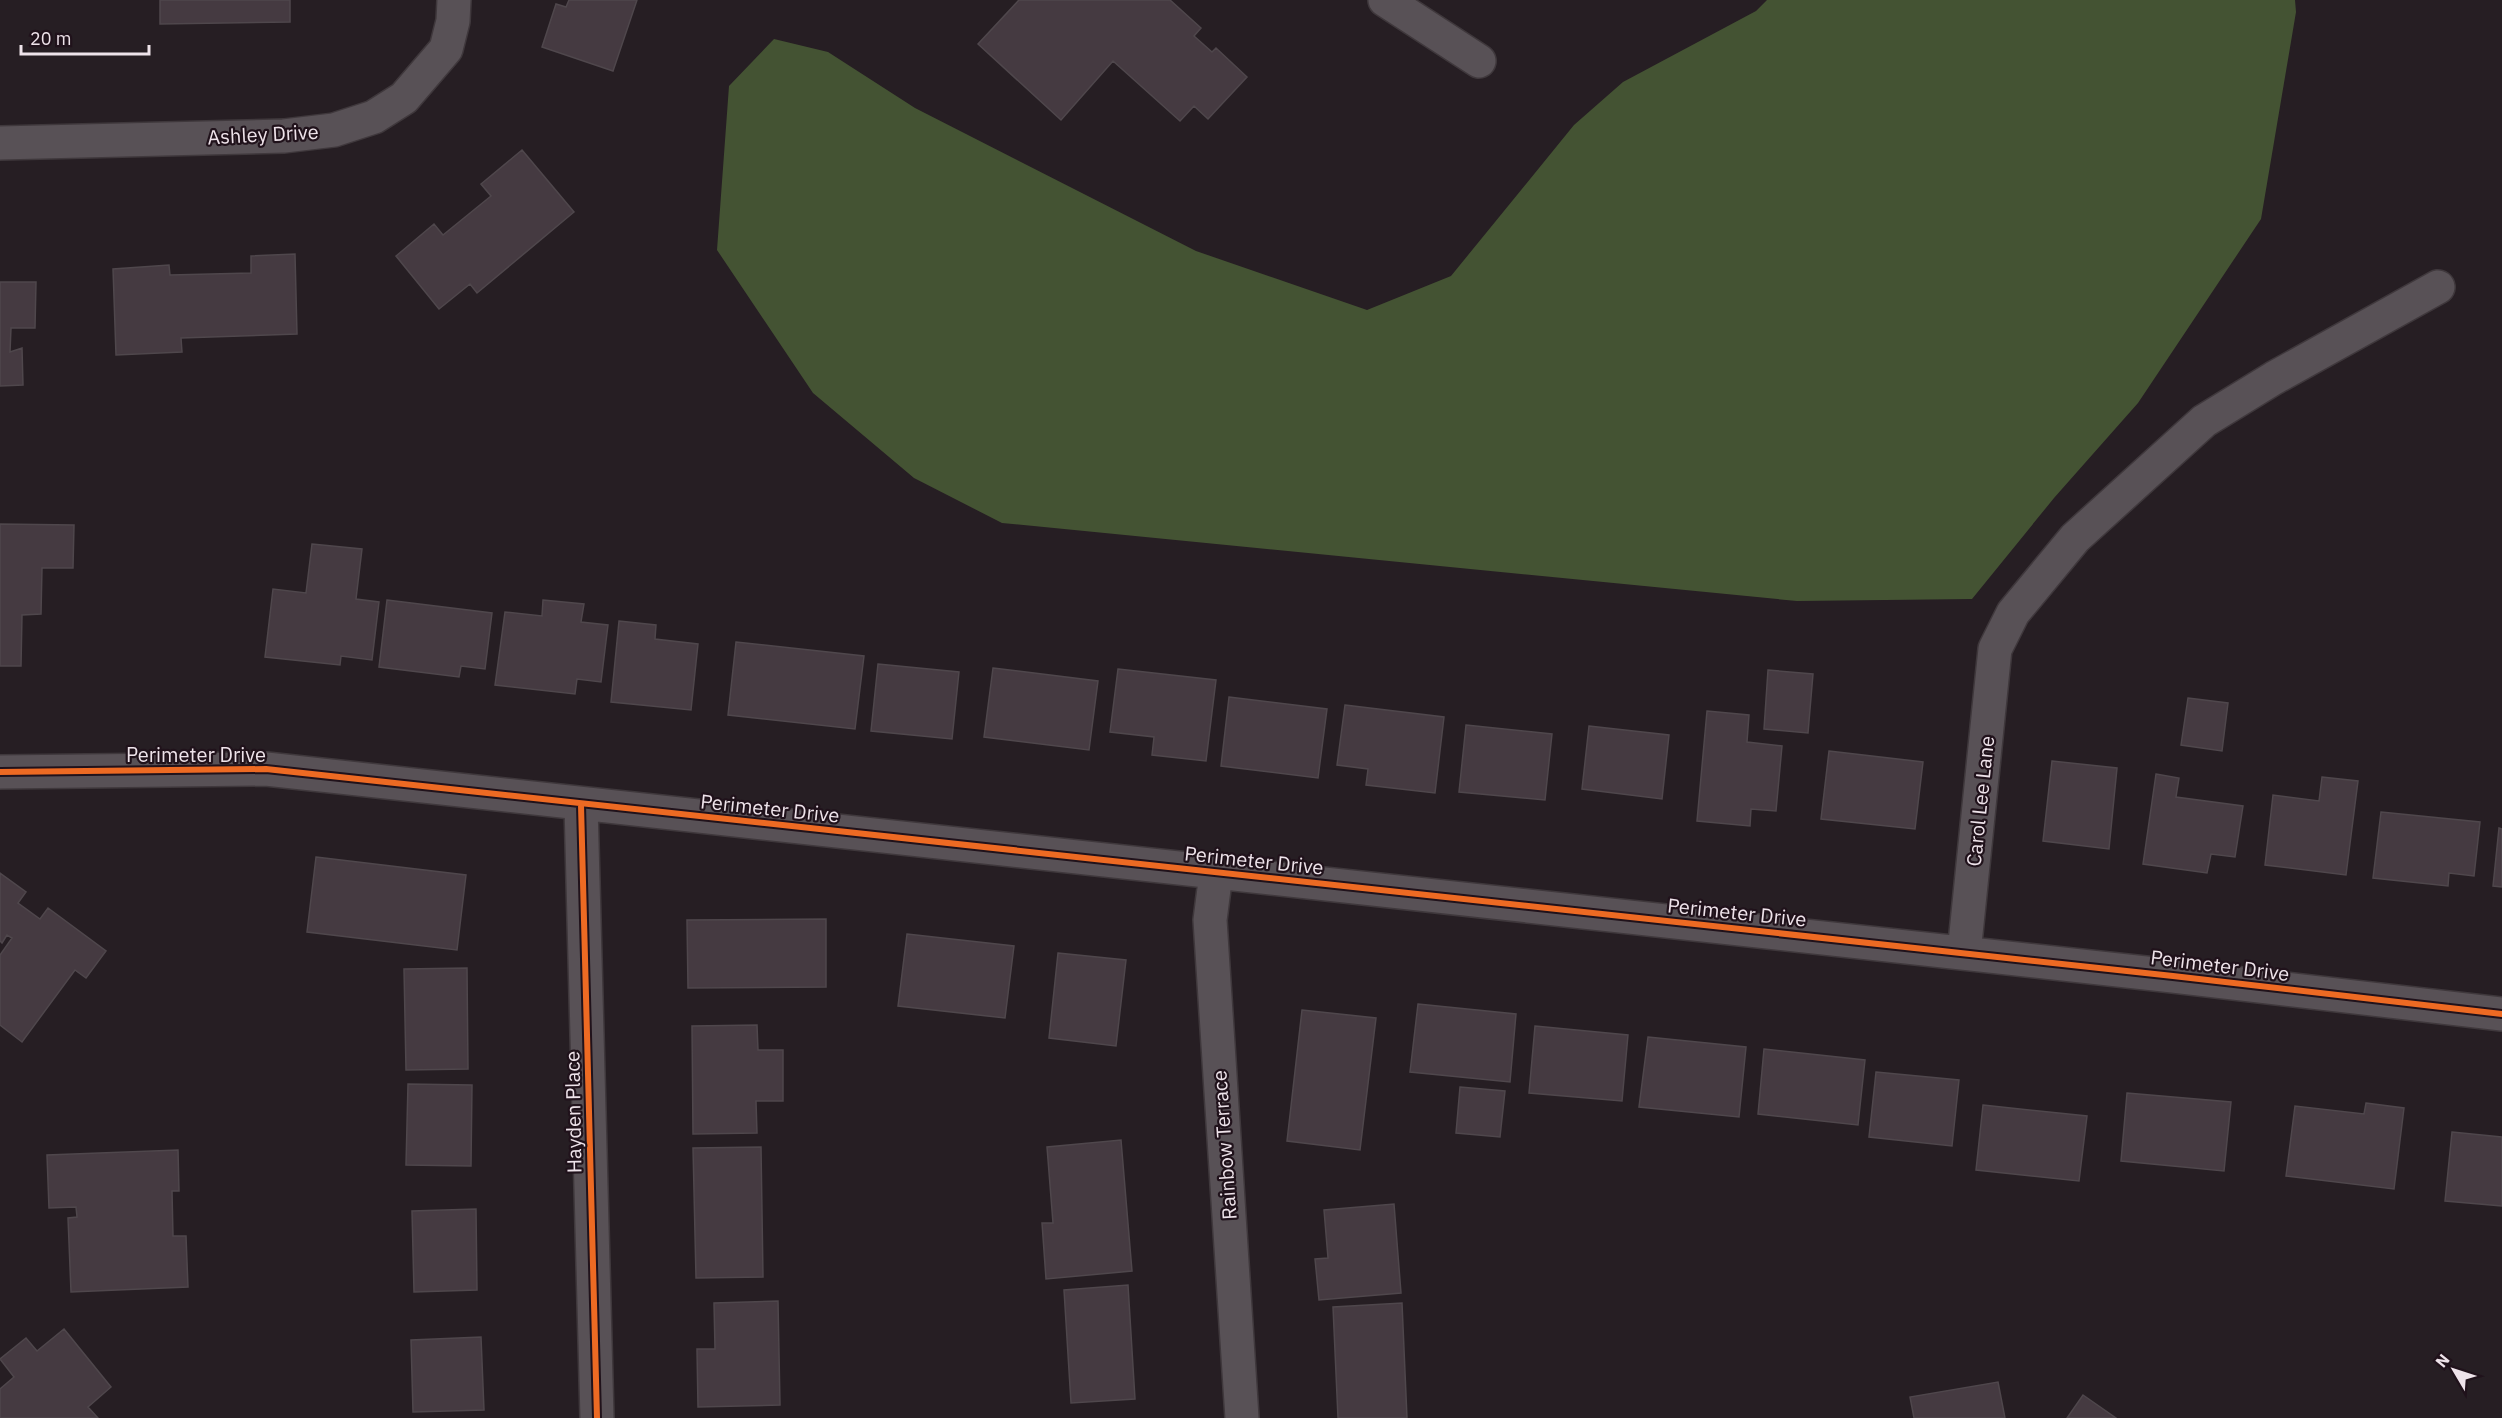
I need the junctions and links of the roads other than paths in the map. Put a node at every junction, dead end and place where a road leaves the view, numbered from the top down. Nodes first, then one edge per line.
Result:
1 (454, 0) edge
2 (1384, 0) edge
3 (1479, 61) dead end
4 (0, 143) edge
5 (2438, 287) dead end
6 (0, 772) edge
7 (581, 804) junction
8 (1216, 873) junction
9 (1964, 953) junction
10 (2502, 1014) edge
11 (597, 1418) edge
12 (1242, 1418) edge

1 - 4 street, Ashley Drive
2 - 3 street
5 - 9 street, Carol Lee Lane
6 - 7 street, Perimeter Drive
7 - 8 street, Perimeter Drive
7 - 11 street, Hayden Place
8 - 9 street, Perimeter Drive
8 - 12 street, Rainbow Terrace
9 - 10 street, Perimeter Drive

